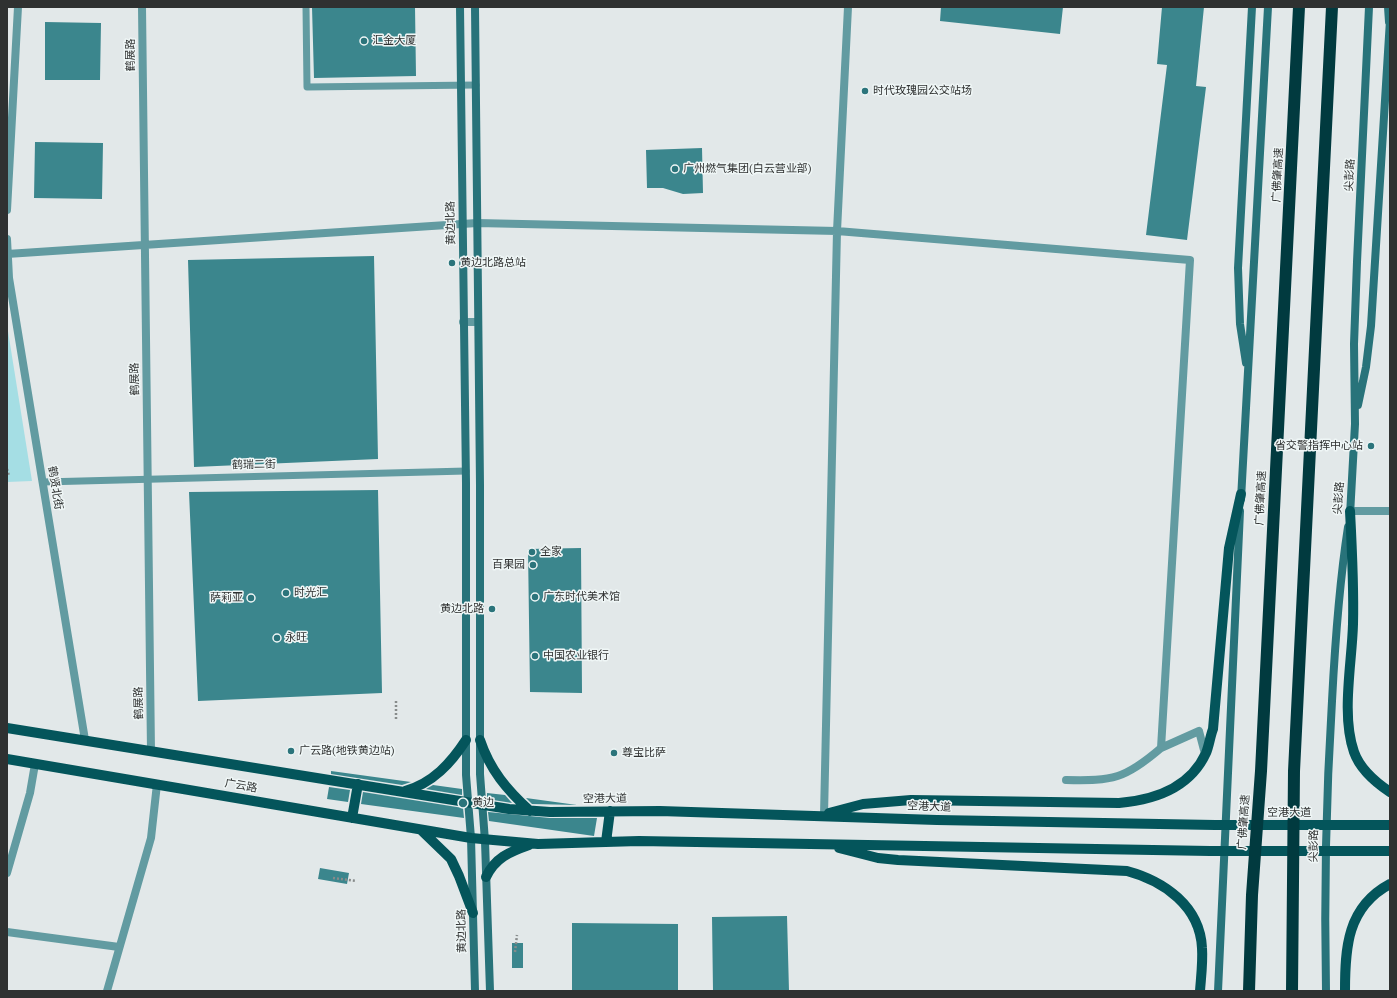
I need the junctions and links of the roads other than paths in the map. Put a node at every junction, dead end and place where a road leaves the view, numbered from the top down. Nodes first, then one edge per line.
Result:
1 (18, 7) edge
2 (142, 7) edge
3 (306, 7) edge
4 (460, 7) edge
5 (475, 7) edge
6 (848, 7) edge
7 (1252, 7) edge
8 (1268, 7) edge
9 (1299, 7) edge
10 (1332, 7) edge
11 (1369, 7) edge
12 (1388, 7) edge
13 (1390, 21) edge
14 (460, 85) junction
15 (476, 85) junction
16 (7, 210) edge
17 (462, 223) junction
18 (477, 223) junction
19 (837, 231) junction
20 (7, 239) edge
21 (144, 246) junction
22 (8, 254) edge
23 (463, 322) junction
24 (478, 322) junction
25 (1249, 381) junction
26 (1355, 424) junction
27 (466, 471) junction
28 (147, 479) junction
29 (43, 482) junction
30 (1241, 494) junction
31 (1350, 511) junction
32 (1390, 511) edge
33 (7, 728) edge
34 (85, 740) junction
35 (466, 740) junction
36 (480, 740) junction
37 (1161, 748) junction
38 (151, 751) junction
39 (1205, 754) junction
40 (7, 759) edge
41 (34, 764) junction
42 (1066, 780) dead end
43 (158, 784) junction
44 (358, 784) junction
45 (405, 791) junction
46 (1390, 792) edge
47 (468, 802) junction
48 (482, 805) junction
49 (530, 810) junction
50 (610, 811) junction
51 (824, 815) junction
52 (352, 818) junction
53 (1390, 825) edge
54 (421, 830) junction
55 (471, 838) junction
56 (485, 841) junction
57 (606, 842) junction
58 (532, 844) junction
59 (824, 844) junction
60 (1390, 851) edge
61 (7, 873) edge
62 (486, 877) junction
63 (1390, 884) edge
64 (473, 913) junction
65 (7, 932) edge
66 (119, 947) junction
67 (107, 991) edge
68 (475, 991) edge
69 (490, 991) edge
70 (1200, 991) edge
71 (1218, 991) edge
72 (1248, 991) edge
73 (1292, 991) edge
74 (1326, 991) edge
75 (1345, 991) edge

1 - 16 street
2 - 21 street, 鹤展路
3 - 14 lane
4 - 14 street, 黄边北路
5 - 15 street
6 - 19 street
7 - 25 street
8 - 25 street
9 - 72 highway, 广佛肇高速
10 - 73 highway
11 - 26 street, 尖彭路
12 - 13 street
13 - 26 street
14 - 15 lane
14 - 17 street, 黄边北路
15 - 18 street
17 - 18 street
17 - 21 street
17 - 23 street, 黄边北路
18 - 19 street
18 - 24 street
19 - 37 street
19 - 51 street
20 - 22 street, 鹤贤北街
21 - 22 street
21 - 28 street, 鹤展路
22 - 29 street, 鹤贤北街
23 - 24 street
23 - 27 street, 黄边北路
24 - 36 street
25 - 30 street
26 - 31 street, 尖彭路
27 - 28 lane, 鹤瑞二街
27 - 35 street, 黄边北路
28 - 29 lane, 鹤瑞二街
28 - 38 street, 鹤展路
29 - 34 street, 鹤贤北街
30 - 39 main road
30 - 71 street
31 - 32 street
31 - 46 main road
31 - 74 street, 尖彭路
33 - 34 main road, 广云路
34 - 38 main road, 广云路
35 - 45 main road
35 - 47 street, 黄边北路
36 - 48 street
36 - 49 main road
37 - 39 street
37 - 42 street
38 - 44 main road, 广云路
39 - 51 main road
40 - 41 main road, 广云路
41 - 43 main road, 广云路
41 - 61 street
43 - 52 main road, 广云路
43 - 66 street
44 - 45 main road, 广云路
44 - 52 main road
45 - 47 main road, 广云路
47 - 48 main road, 空港大道
47 - 55 street, 黄边北路
48 - 49 main road, 空港大道
48 - 56 street
49 - 50 main road, 空港大道
50 - 51 main road, 空港大道
50 - 57 main road
51 - 53 main road, 空港大道
52 - 54 main road, 广云路
54 - 55 main road, 广云路
54 - 64 main road
55 - 56 main road, 广云路
55 - 64 street, 黄边北路
56 - 58 main road
56 - 62 street
57 - 58 main road
57 - 59 main road
58 - 62 main road
59 - 60 main road
59 - 70 main road
62 - 69 street
63 - 75 main road
64 - 68 street, 黄边北路
65 - 66 street
66 - 67 street

